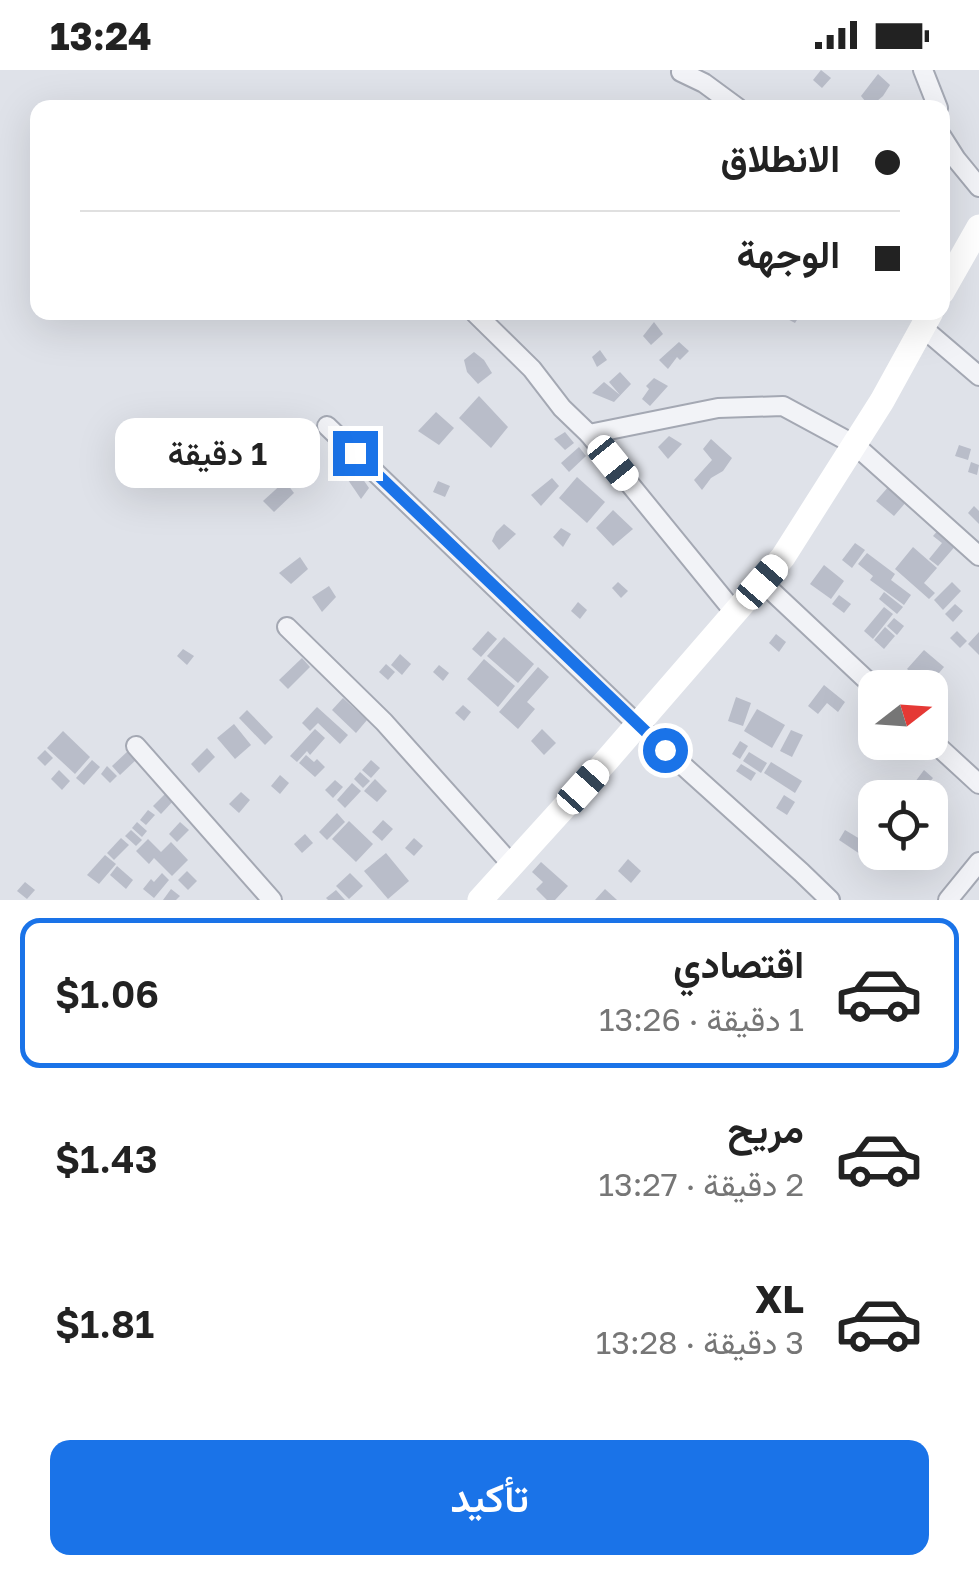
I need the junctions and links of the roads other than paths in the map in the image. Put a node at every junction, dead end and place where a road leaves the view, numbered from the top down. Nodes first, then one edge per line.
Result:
1 (923, 70) edge
2 (681, 72) edge
3 (727, 100) edge
4 (935, 100) edge
5 (950, 150) edge
6 (979, 187) edge
7 (979, 227) edge
8 (950, 275) edge
9 (481, 320) edge
10 (927, 320) edge
11 (979, 376) edge
12 (327, 426) dead end
13 (589, 434) junction
14 (855, 444) junction
15 (979, 556) edge
16 (762, 582) junction
17 (735, 614) junction
18 (287, 627) dead end
19 (858, 672) edge
20 (638, 725) junction
21 (136, 746) dead end
22 (948, 756) edge
23 (979, 784) edge
24 (979, 862) edge
25 (512, 865) junction
26 (272, 900) edge
27 (480, 900) edge
28 (830, 900) edge
29 (948, 900) edge

1 - 4 street
2 - 3 street
5 - 6 street
7 - 8 main road
9 - 13 street
10 - 11 street
10 - 14 main road
12 - 20 street
13 - 14 street
13 - 17 street
14 - 15 street
14 - 16 main road
16 - 17 main road
16 - 19 street
17 - 20 main road
18 - 25 street
20 - 25 main road
20 - 28 street
21 - 26 street
22 - 23 street
24 - 29 street
25 - 27 main road

